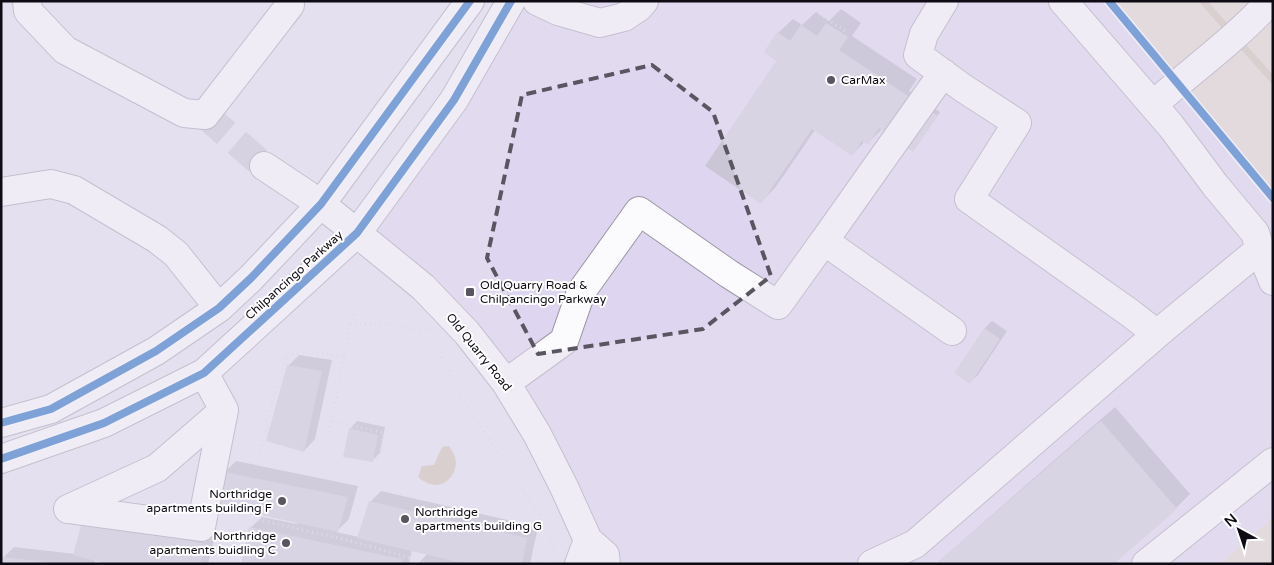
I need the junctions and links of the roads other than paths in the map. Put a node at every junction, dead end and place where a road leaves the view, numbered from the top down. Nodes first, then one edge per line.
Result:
1 (27, 1) edge
2 (470, 1) edge
3 (511, 1) edge
4 (537, 1) edge
5 (644, 1) edge
6 (944, 1) edge
7 (1062, 1) edge
8 (1270, 1) edge
9 (290, 5) dead end
10 (943, 73) junction
11 (1153, 105) junction
12 (264, 166) tunnel mouth
13 (1, 192) edge
14 (321, 204) junction
15 (357, 233) junction
16 (824, 241) junction
17 (1260, 249) junction
18 (1273, 281) edge
19 (219, 308) junction
20 (952, 331) dead end
21 (1157, 334) junction
22 (204, 373) junction
23 (506, 383) junction
24 (224, 410) junction
25 (1, 423) edge
26 (1, 459) edge
27 (1273, 462) edge
28 (583, 552) edge
29 (606, 564) edge
30 (872, 564) edge
31 (1146, 564) edge

1 - 9 street
2 - 14 street
3 - 15 street, Chilpancingo Parkway
4 - 5 street
6 - 10 street
7 - 11 street
8 - 11 street
10 - 16 street
10 - 21 street
11 - 17 street
12 - 14 street, Old Quarry Road
13 - 19 street
14 - 15 street, Old Quarry Road
14 - 19 street
15 - 22 street, Chilpancingo Parkway
15 - 23 street, Old Quarry Road
16 - 20 street
16 - 23 street
17 - 18 street
17 - 21 street
19 - 25 street
21 - 30 street
22 - 24 street
22 - 26 street, Chilpancingo Parkway
23 - 28 street, Old Quarry Road
24 - 24 street
27 - 31 street
28 - 29 street, Old Quarry Road

